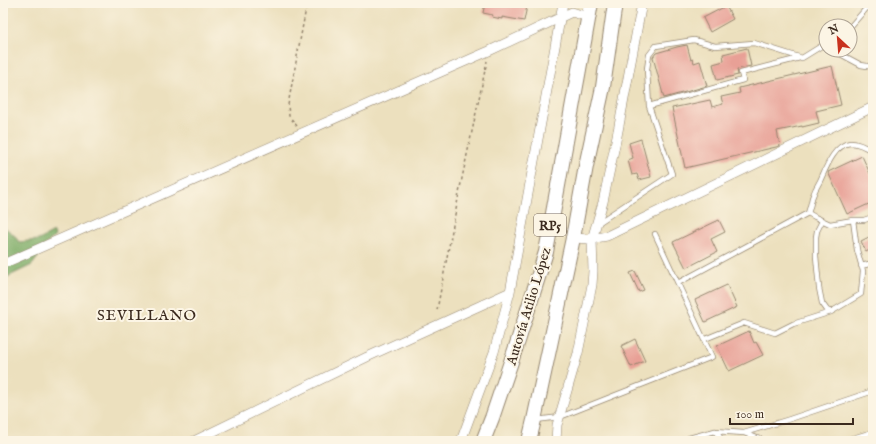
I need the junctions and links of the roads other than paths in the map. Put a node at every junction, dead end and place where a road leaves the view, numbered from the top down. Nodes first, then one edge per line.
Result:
1 (563, 3) edge
2 (615, 3) edge
3 (642, 3) edge
4 (871, 3) edge
5 (590, 10) edge
6 (572, 12) junction
7 (560, 18) junction
8 (858, 18) edge
9 (818, 49) edge
10 (802, 58) junction
11 (848, 58) edge
12 (873, 67) edge
13 (649, 106) junction
14 (873, 107) edge
15 (873, 152) edge
16 (808, 213) junction
17 (873, 217) edge
18 (853, 220) junction
19 (822, 221) junction
20 (596, 224) junction
21 (655, 234) dead end
22 (573, 238) junction
23 (592, 239) junction
24 (873, 263) edge
25 (3, 264) edge
26 (862, 266) junction
27 (678, 284) junction
28 (510, 292) junction
29 (832, 312) junction
30 (705, 339) junction
31 (873, 391) edge
32 (560, 416) junction
33 (534, 420) junction
34 (715, 431) junction
35 (873, 432) edge
36 (744, 433) junction
37 (194, 441) edge
38 (461, 441) edge
39 (483, 441) edge
40 (529, 441) edge
41 (556, 441) edge
42 (684, 441) edge
43 (723, 441) edge
44 (765, 441) edge
45 (843, 441) edge

1 - 6 lane
1 - 7 street
2 - 22 main road, Autovía Atilio López / RP5
3 - 20 street
4 - 8 lane
5 - 6 street
5 - 39 main road, Autovía Atilio López / RP5
6 - 7 street
7 - 25 street
7 - 28 street
9 - 10 lane
10 - 13 lane
10 - 13 lane
11 - 12 lane
13 - 20 lane
14 - 23 street
15 - 16 lane
16 - 19 lane
16 - 27 lane
17 - 18 lane
18 - 19 lane
18 - 26 lane
19 - 29 lane
20 - 23 street
21 - 27 lane
22 - 23 street
22 - 33 main road, Autovía Atilio López / RP5
23 - 32 street
24 - 26 lane
26 - 29 lane
27 - 30 lane
28 - 37 street
28 - 38 street
29 - 30 lane
30 - 32 lane
31 - 36 lane
32 - 33 lane
32 - 41 street
33 - 40 main road, Autovía Atilio López / RP5
34 - 36 lane
34 - 42 lane
34 - 43 lane
35 - 45 lane
36 - 44 lane

